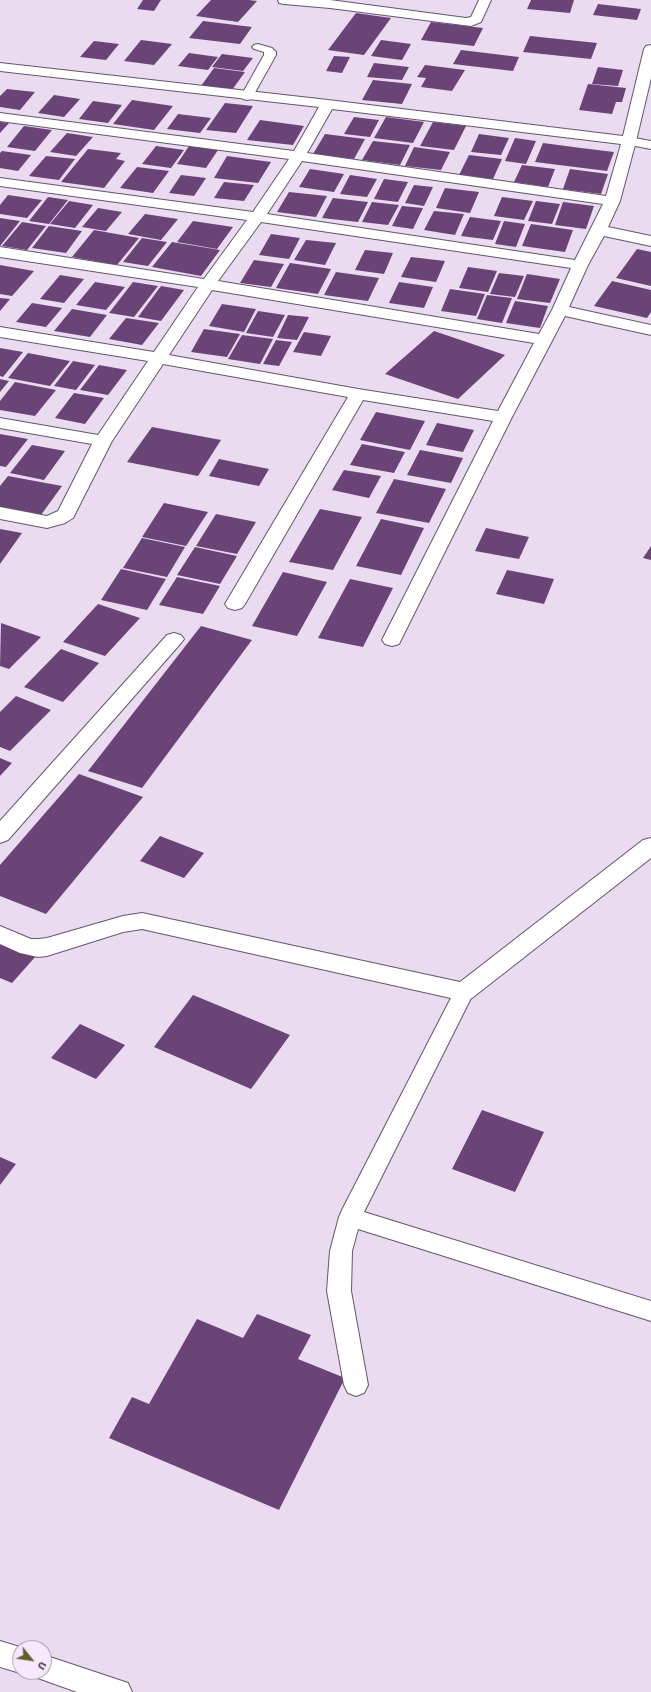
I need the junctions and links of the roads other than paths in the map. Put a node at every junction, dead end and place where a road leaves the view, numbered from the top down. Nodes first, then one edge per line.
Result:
1 (284, 0) edge
2 (485, 0) edge
3 (258, 47) dead end
4 (651, 49) edge
5 (2, 68) edge
6 (247, 96) junction
7 (328, 104) junction
8 (0, 117) edge
9 (629, 141) junction
10 (651, 145) edge
11 (298, 156) junction
12 (0, 182) edge
13 (612, 201) junction
14 (257, 217) junction
15 (599, 230) junction
16 (651, 241) edge
17 (0, 252) edge
18 (580, 265) junction
19 (208, 284) junction
20 (560, 310) junction
21 (651, 330) edge
22 (0, 332) edge
23 (544, 340) junction
24 (157, 358) junction
25 (358, 394) junction
26 (504, 417) junction
27 (0, 423) edge
28 (103, 440) junction
29 (0, 513) edge
30 (235, 604) dead end
31 (174, 639) dead end
32 (392, 640) dead end
33 (0, 835) edge
34 (651, 846) edge
35 (0, 934) edge
36 (464, 992) junction
37 (350, 1217) junction
38 (651, 1311) edge
39 (356, 1385) dead end
40 (0, 1654) edge
41 (12, 1658) edge
42 (52, 1671) edge
43 (119, 1692) edge

1 - 2 street
3 - 6 lane
4 - 9 street
5 - 6 street
6 - 7 street
7 - 9 street
7 - 11 street
8 - 11 street
9 - 10 lane
9 - 13 street
11 - 13 street
11 - 14 street
12 - 14 street
13 - 15 street
14 - 18 street
14 - 19 street
15 - 16 street
15 - 18 street
17 - 19 street
18 - 20 street
19 - 23 street
19 - 24 street
20 - 21 street
20 - 23 street
22 - 24 street
23 - 26 street
24 - 25 street
24 - 28 street
25 - 26 street
25 - 30 street
26 - 32 street
27 - 28 street
28 - 29 street
31 - 33 street
34 - 36 street
35 - 36 street
36 - 37 lane
37 - 38 lane
37 - 39 lane
40 - 41 lane
42 - 43 lane

